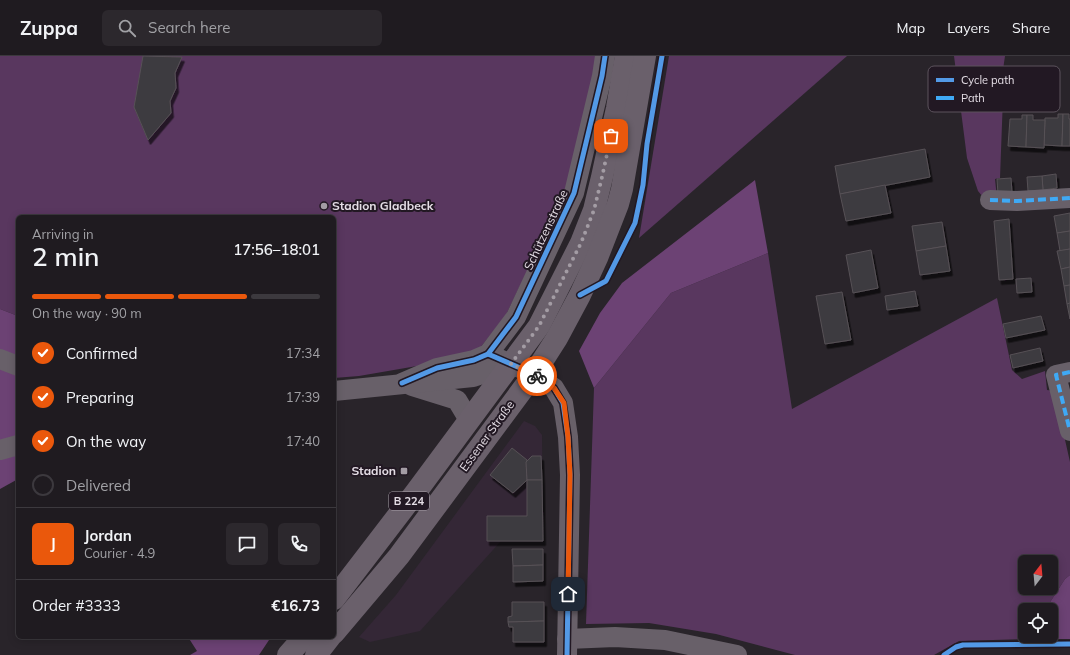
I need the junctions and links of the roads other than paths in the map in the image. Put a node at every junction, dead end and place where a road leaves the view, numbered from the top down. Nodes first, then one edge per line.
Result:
1 (605, 56) edge
2 (626, 56) edge
3 (645, 56) edge
4 (1070, 198) edge
5 (990, 200) dead end
6 (488, 354) junction
7 (0, 359) edge
8 (511, 364) junction
9 (16, 365) edge
10 (1070, 372) edge
11 (534, 374) junction
12 (402, 383) junction
13 (336, 391) edge
14 (469, 420) junction
15 (1070, 431) edge
16 (16, 446) edge
17 (0, 450) edge
18 (336, 596) edge
19 (336, 631) edge
20 (302, 639) edge
21 (328, 639) edge
22 (567, 647) edge
23 (288, 655) edge
24 (316, 655) edge
25 (737, 655) edge

1 - 6 street, Schützenstraße
2 - 8 main road, Essener Straße / B 224
3 - 11 main road, Essener Straße / B 224
4 - 5 street
6 - 8 street
6 - 12 street
7 - 9 street
8 - 11 street
8 - 12 street
8 - 14 main road, Essener Straße / B 224
10 - 15 street
11 - 19 main road, Essener Straße / B 224
11 - 22 street
12 - 13 street
12 - 14 street
14 - 18 main road, Essener Straße / B 224
16 - 17 street
20 - 23 main road
21 - 24 main road
22 - 25 street

